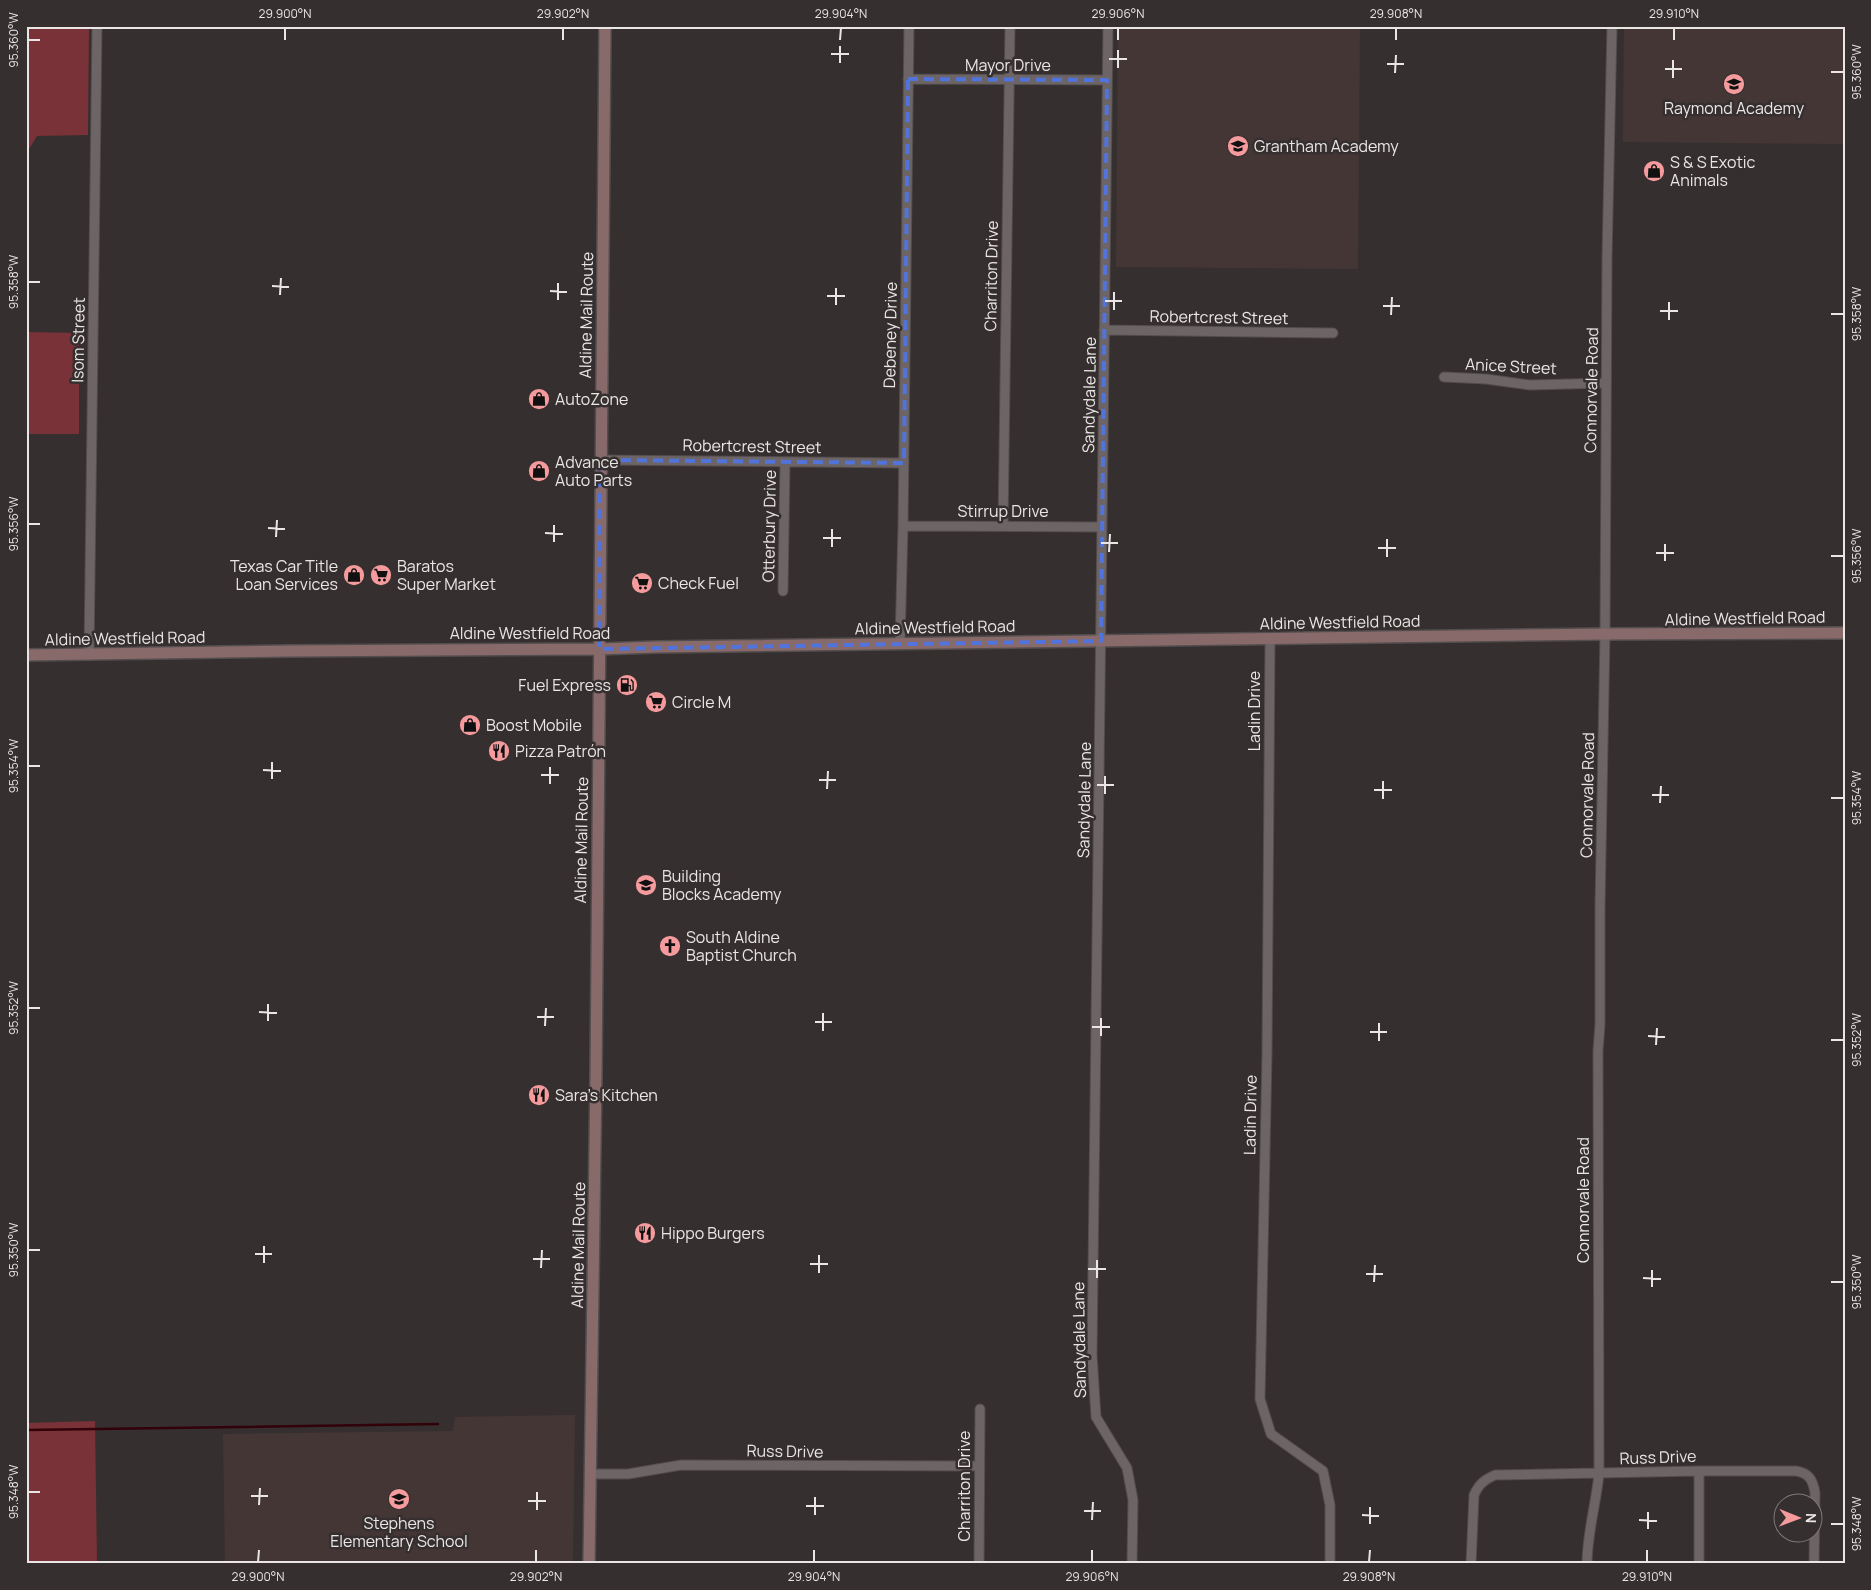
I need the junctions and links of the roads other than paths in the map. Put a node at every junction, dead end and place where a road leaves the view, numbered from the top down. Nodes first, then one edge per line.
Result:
1 (97, 26) edge
2 (605, 26) edge
3 (909, 26) edge
4 (1010, 26) edge
5 (1108, 26) edge
6 (1612, 26) edge
7 (908, 79) junction
8 (1009, 80) junction
9 (1107, 80) junction
10 (1104, 330) junction
11 (1333, 333) dead end
12 (1444, 377) dead end
13 (1606, 383) junction
14 (600, 460) junction
15 (785, 462) junction
16 (904, 463) junction
17 (903, 526) junction
18 (1003, 526) junction
19 (1102, 527) junction
20 (782, 591) dead end
21 (1845, 633) edge
22 (1605, 634) junction
23 (1270, 639) junction
24 (1100, 641) junction
25 (900, 644) junction
26 (599, 649) junction
27 (26, 655) edge
28 (89, 655) junction
29 (980, 1409) dead end
30 (979, 1466) junction
31 (1699, 1471) junction
32 (590, 1474) junction
33 (1598, 1474) junction
34 (589, 1564) edge
35 (979, 1564) edge
36 (1132, 1564) edge
37 (1330, 1564) edge
38 (1471, 1564) edge
39 (1587, 1564) edge
40 (1698, 1564) edge
41 (1814, 1564) edge

1 - 28 street, Isom Street
2 - 14 main road, Aldine Mail Route
3 - 7 street, Debeney Drive
4 - 8 street, Charriton Drive
5 - 9 street, Sandydale Lane
6 - 13 street, Connorvale Road
7 - 8 street, Mayor Drive
7 - 16 street, Debeney Drive
8 - 9 street, Mayor Drive
8 - 18 street, Charriton Drive
9 - 10 street, Sandydale Lane
10 - 11 street, Robertcrest Street
10 - 19 street, Sandydale Lane
12 - 13 street, Anice Street
13 - 22 street, Connorvale Road
14 - 15 street, Robertcrest Street
14 - 26 main road, Aldine Mail Route
15 - 16 street, Robertcrest Street
15 - 20 street, Otterbury Drive
16 - 17 street, Debeney Drive
17 - 18 street, Stirrup Drive
17 - 25 street, Debeney Drive
18 - 19 street, Stirrup Drive
19 - 24 street, Sandydale Lane
21 - 22 main road, Aldine Westfield Road
22 - 23 main road, Aldine Westfield Road
22 - 33 street, Connorvale Road
23 - 24 main road, Aldine Westfield Road
23 - 37 street, Ladin Drive
24 - 25 main road, Aldine Westfield Road
24 - 36 street, Sandydale Lane
25 - 26 main road, Aldine Westfield Road
26 - 28 main road, Aldine Westfield Road
26 - 32 main road, Aldine Mail Route
27 - 28 main road, Aldine Westfield Road
29 - 30 street, Charriton Drive
30 - 32 street, Russ Drive
30 - 35 street, Charriton Drive
31 - 33 street, Russ Drive
31 - 40 street
31 - 41 street, Russ Drive
32 - 34 main road, Aldine Mail Route
33 - 38 street, Russ Drive
33 - 39 street, Connorvale Road

